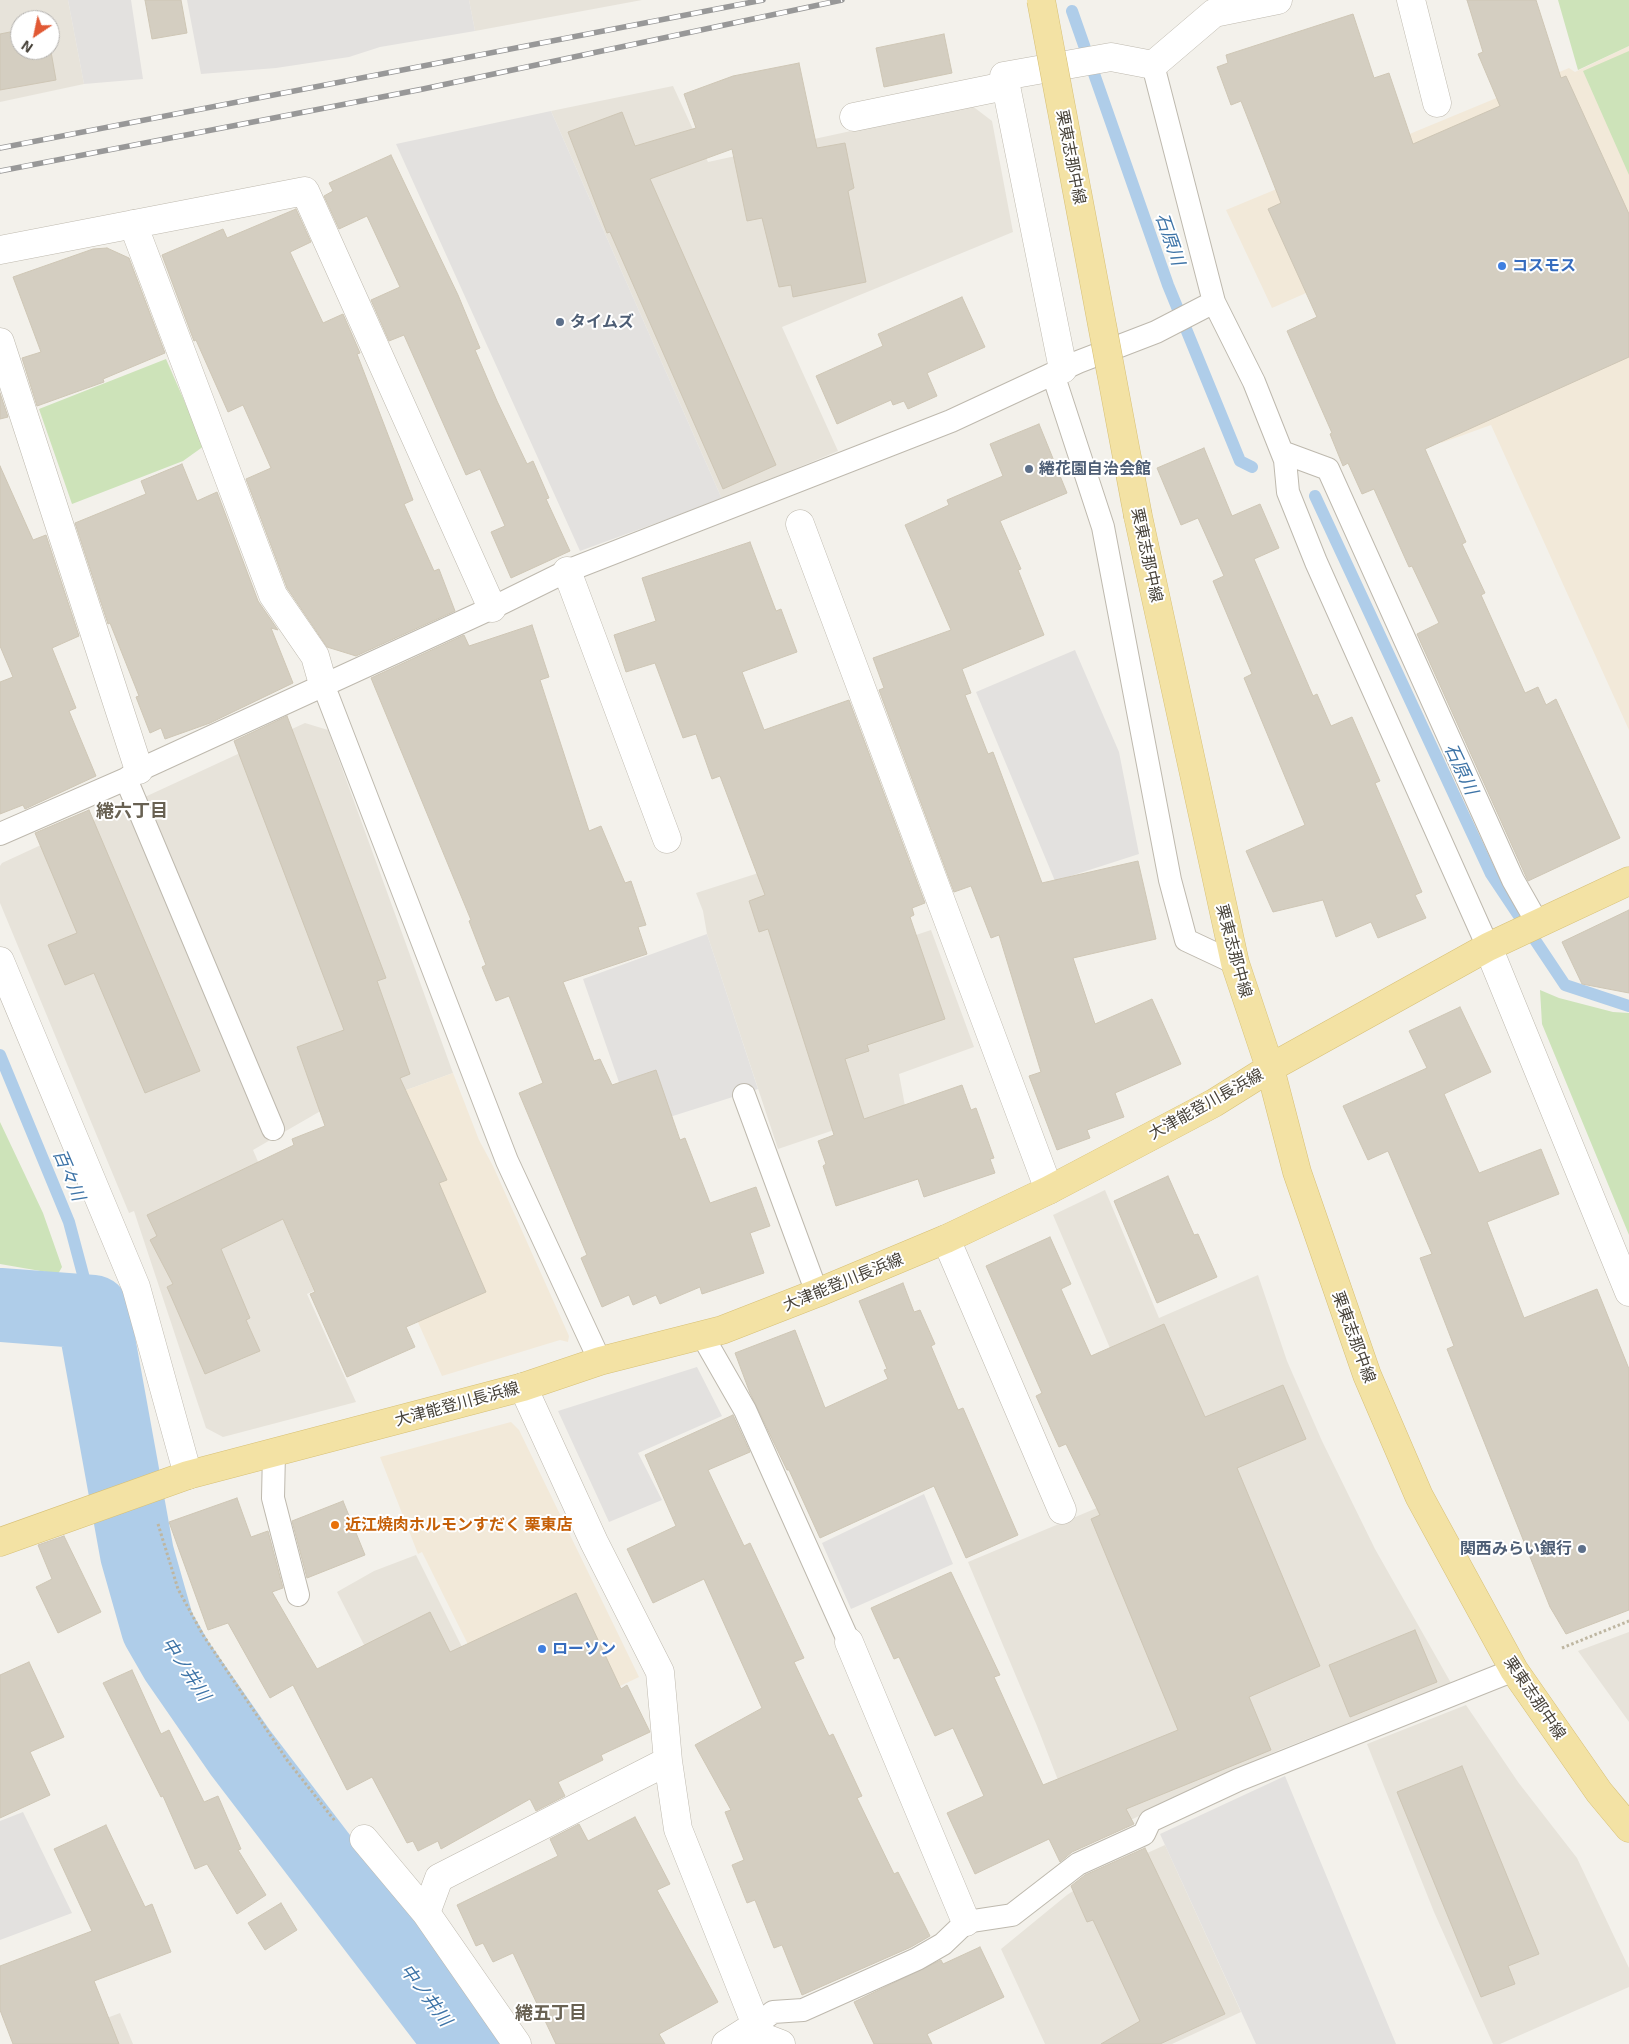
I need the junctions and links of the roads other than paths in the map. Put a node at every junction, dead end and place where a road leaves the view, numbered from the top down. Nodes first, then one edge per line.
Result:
1 (1041, 0) edge
2 (1278, 0) edge
3 (1410, 0) edge
4 (1153, 65) junction
5 (1006, 86) junction
6 (1437, 103) dead end
7 (854, 117) dead end
8 (133, 224) junction
9 (0, 250) edge
10 (1205, 306) junction
11 (0, 342) edge
12 (1058, 372) junction
13 (1282, 452) junction
14 (800, 524) dead end
15 (566, 571) junction
16 (492, 608) junction
17 (323, 684) junction
18 (132, 774) junction
19 (0, 834) edge
20 (667, 839) dead end
21 (1629, 881) edge
22 (1545, 921) junction
23 (1489, 947) junction
24 (0, 961) edge
25 (1235, 963) junction
26 (1270, 1068) junction
27 (744, 1095) dead end
28 (273, 1129) dead end
29 (1049, 1190) junction
30 (946, 1240) junction
31 (1629, 1292) edge
32 (817, 1293) junction
33 (702, 1335) junction
34 (600, 1361) junction
35 (522, 1387) junction
36 (274, 1452) junction
37 (188, 1475) junction
38 (1062, 1510) dead end
39 (0, 1542) edge
40 (298, 1595) dead end
41 (849, 1642) joint
42 (1514, 1670) junction
43 (668, 1761) junction
44 (1629, 1828) edge
45 (364, 1838) road end
46 (426, 1913) junction
47 (966, 1922) junction
48 (743, 2033) edge
49 (517, 2044) edge
50 (781, 2044) edge

1 - 25 main road, 栗東志那中線, bridge
2 - 4 street
3 - 6 street
4 - 5 street
4 - 10 lane
5 - 7 street
5 - 12 street
8 - 9 street
8 - 16 street
8 - 17 street
10 - 12 lane
10 - 13 lane
11 - 18 street
12 - 15 lane
12 - 25 lane
13 - 22 lane
13 - 23 lane
14 - 29 street
15 - 16 lane
15 - 20 street
16 - 17 lane
17 - 18 lane
17 - 34 lane
18 - 19 lane
18 - 28 lane
21 - 22 main road, 大津能登川長浜線
22 - 23 main road, 大津能登川長浜線
23 - 26 main road, 大津能登川長浜線
23 - 31 street
24 - 37 street
25 - 26 main road, 栗東志那中線
26 - 29 main road, 大津能登川長浜線
26 - 42 main road, 栗東志那中線
27 - 32 lane
29 - 30 main road, 大津能登川長浜線
30 - 32 main road, 大津能登川長浜線
30 - 38 street
32 - 33 main road, 大津能登川長浜線
33 - 34 main road, 大津能登川長浜線
33 - 41 lane
34 - 35 main road, 大津能登川長浜線
35 - 36 main road, 大津能登川長浜線
35 - 43 street
36 - 37 main road, 大津能登川長浜線
36 - 40 lane
37 - 39 main road, 大津能登川長浜線
41 - 47 street
42 - 44 main road, 栗東志那中線
42 - 47 lane
43 - 46 street
43 - 48 street
45 - 46 street
46 - 49 street
47 - 48 lane
48 - 50 street

